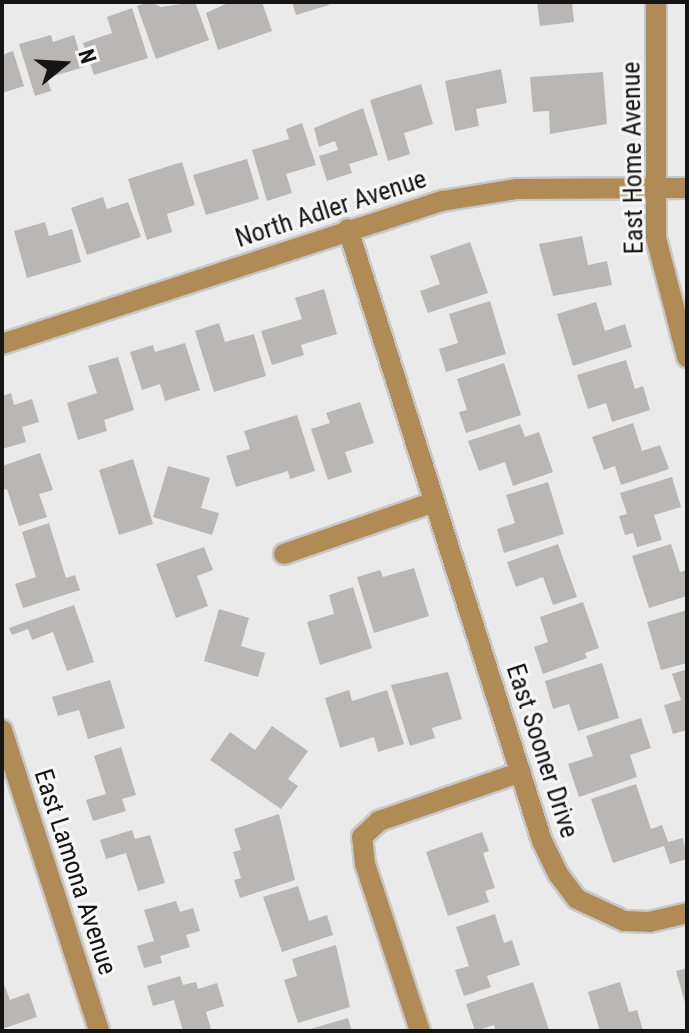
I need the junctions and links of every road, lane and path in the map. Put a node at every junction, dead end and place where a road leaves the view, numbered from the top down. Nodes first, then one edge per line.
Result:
1 (656, 2) edge
2 (655, 188) junction
3 (687, 188) edge
4 (348, 229) junction
5 (2, 344) edge
6 (687, 357) edge
7 (434, 502) junction
8 (284, 554) dead end
9 (2, 730) edge
10 (521, 772) junction
11 (687, 913) edge
12 (99, 1031) edge
13 (420, 1031) edge

1 - 2 street, East Home Avenue
2 - 3 street, North Adler Avenue
2 - 4 street, North Adler Avenue
2 - 6 street, East Home Avenue
4 - 5 street, North Adler Avenue
4 - 7 street, East Sooner Drive
7 - 8 street
7 - 10 street, East Sooner Drive
9 - 12 street, East Lamona Avenue
10 - 11 street, East Sooner Drive
10 - 13 street

